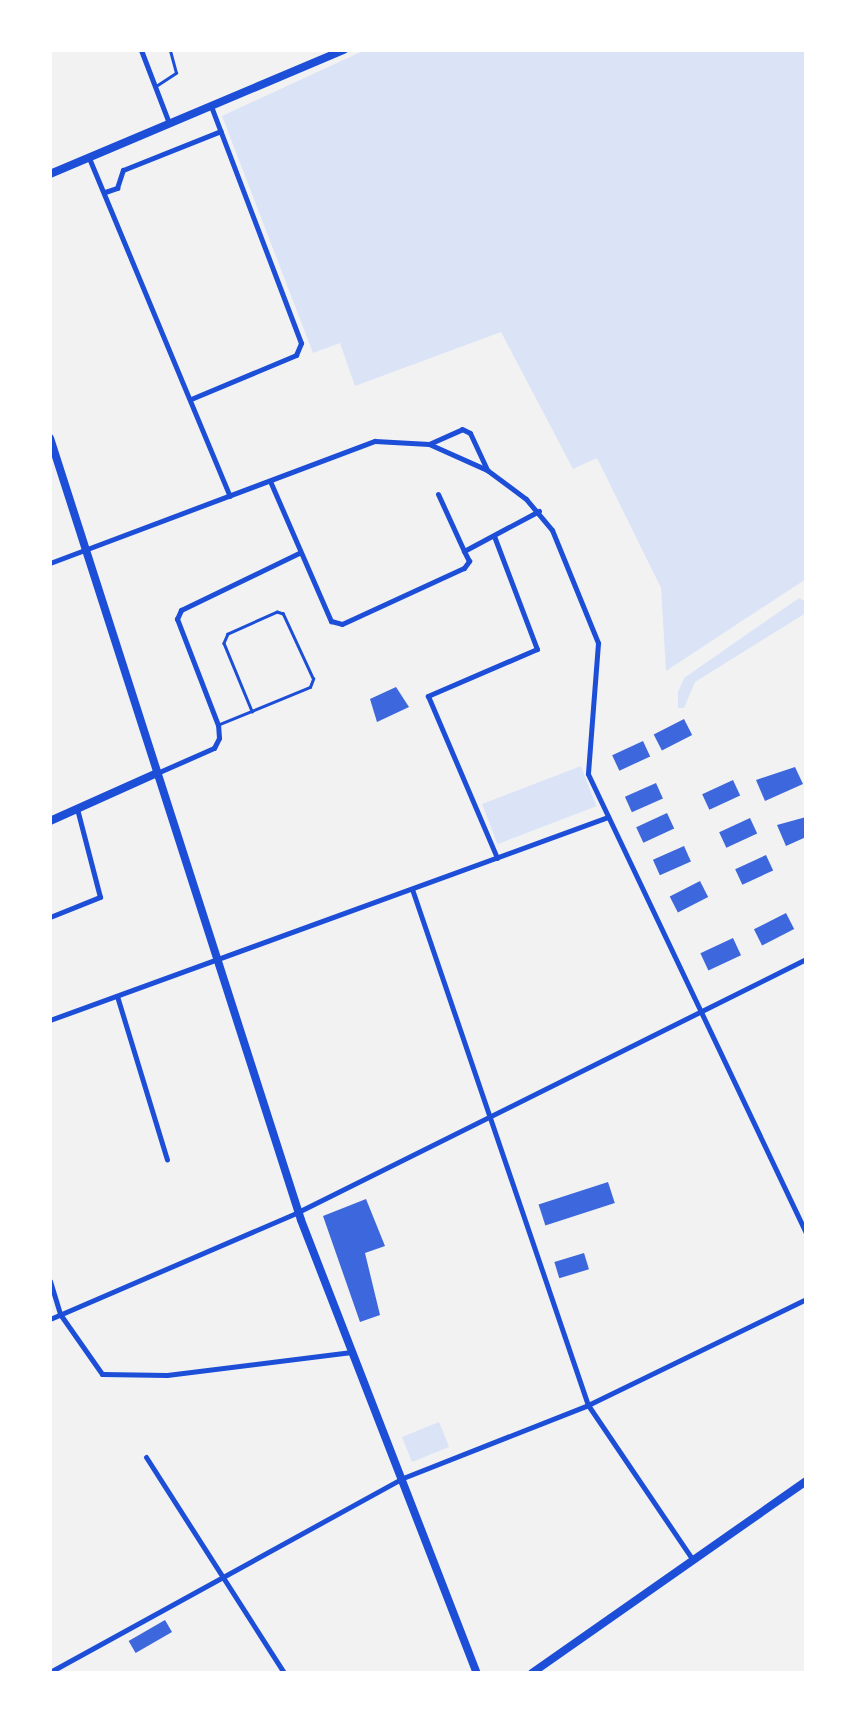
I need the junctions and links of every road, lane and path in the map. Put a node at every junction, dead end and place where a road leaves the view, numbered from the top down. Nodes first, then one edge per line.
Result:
1 (141, 50) edge
2 (170, 50) edge
3 (344, 50) edge
4 (154, 87) junction
5 (211, 106) junction
6 (169, 123) junction
7 (220, 131) junction
8 (90, 158) junction
9 (50, 174) edge
10 (104, 192) junction
11 (191, 399) junction
12 (50, 438) edge
13 (429, 444) junction
14 (488, 470) junction
15 (270, 481) junction
16 (438, 494) dead end
17 (230, 496) junction
18 (539, 512) junction
19 (494, 536) junction
20 (86, 550) junction
21 (464, 550) junction
22 (299, 553) junction
23 (50, 563) edge
24 (252, 711) junction
25 (218, 725) junction
26 (157, 773) junction
27 (77, 809) junction
28 (608, 817) junction
29 (50, 821) edge
30 (497, 858) junction
31 (412, 889) junction
32 (50, 916) edge
33 (217, 959) junction
34 (806, 959) edge
35 (117, 996) junction
36 (700, 1011) junction
37 (50, 1020) edge
38 (491, 1116) junction
39 (167, 1160) dead end
40 (298, 1212) junction
41 (806, 1234) edge
42 (50, 1281) edge
43 (806, 1300) edge
44 (60, 1314) junction
45 (50, 1319) edge
46 (352, 1352) junction
47 (588, 1405) junction
48 (146, 1457) dead end
49 (403, 1478) junction
50 (806, 1481) edge
51 (693, 1560) junction
52 (223, 1576) junction
53 (50, 1672) edge
54 (284, 1673) edge
55 (476, 1673) edge
56 (532, 1673) edge

1 - 4 street
2 - 4 lane
3 - 5 street
4 - 6 street
5 - 6 street
5 - 7 street
6 - 8 street
7 - 10 street
7 - 11 street
8 - 9 street
8 - 10 street
10 - 11 street
11 - 17 street
12 - 20 street
13 - 14 street
13 - 14 street
13 - 15 street
14 - 18 street
15 - 17 street
15 - 22 street
16 - 21 street
17 - 20 street
18 - 19 street
18 - 28 street
19 - 21 street
19 - 30 street
20 - 23 street
20 - 26 street
21 - 22 street
22 - 25 street
24 - 24 lane
24 - 25 lane
25 - 26 street
26 - 27 street
26 - 33 street
27 - 29 street
27 - 32 street
28 - 30 street
28 - 36 street
30 - 31 street
31 - 33 street
31 - 38 street
33 - 35 street
33 - 40 street
34 - 36 street
35 - 37 street
35 - 39 street
36 - 38 street
36 - 41 street
38 - 40 street
38 - 47 street
40 - 44 street
40 - 46 street
42 - 44 street
43 - 47 street
44 - 45 street
44 - 46 street
46 - 49 street
47 - 49 street
47 - 51 street
48 - 52 street
49 - 52 street
49 - 55 street
50 - 51 street
51 - 56 street
52 - 53 street
52 - 54 street

